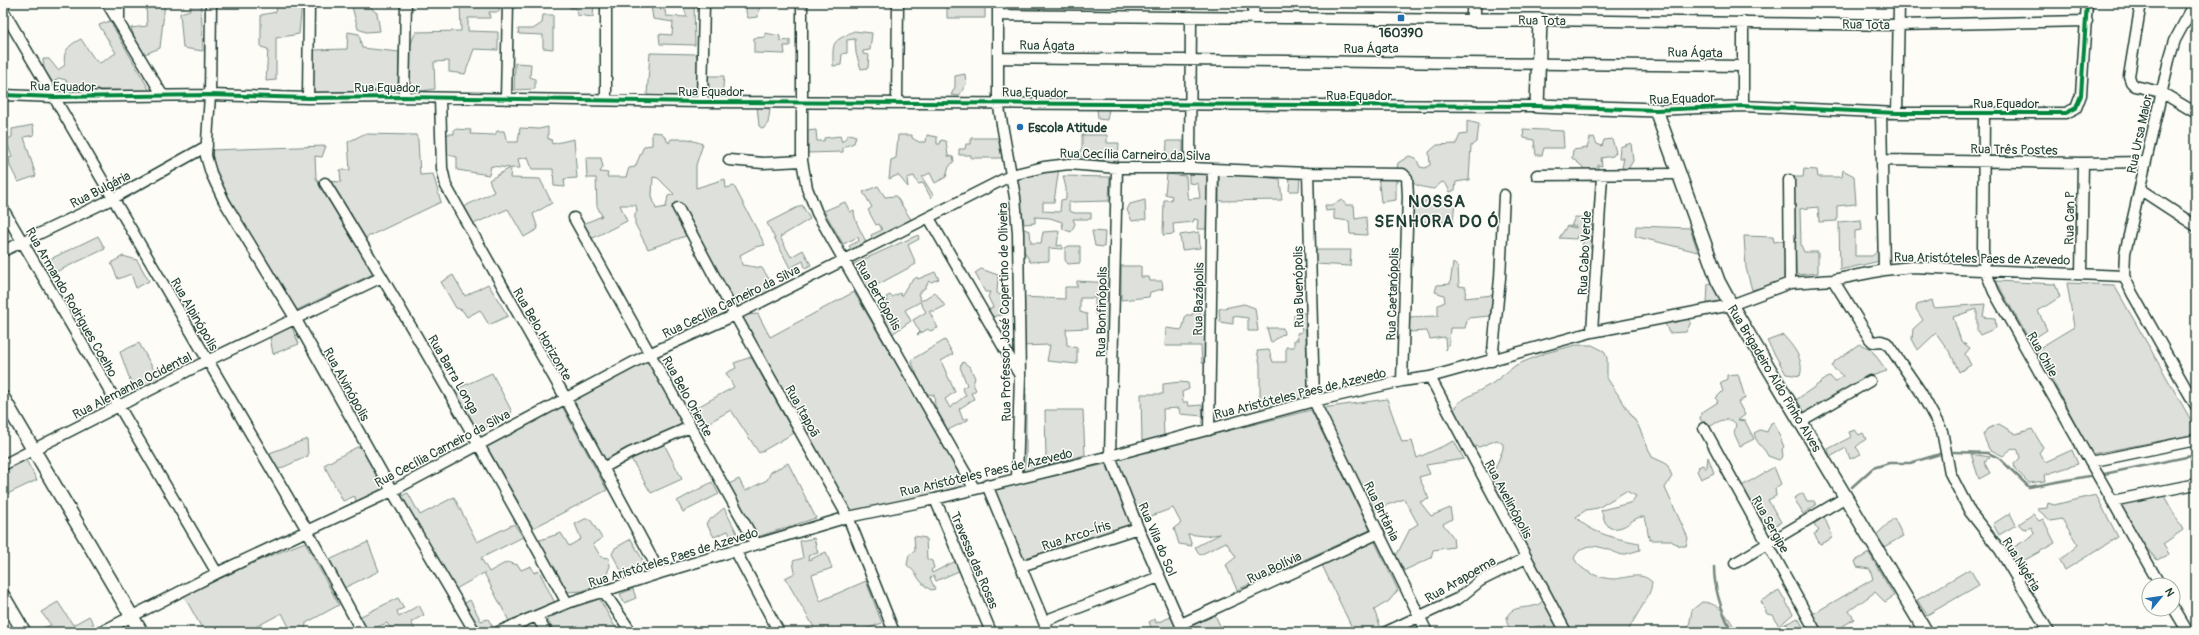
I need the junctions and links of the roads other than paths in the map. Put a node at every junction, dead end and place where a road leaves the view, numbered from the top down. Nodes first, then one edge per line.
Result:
1 (107, 3) edge
2 (119, 3) edge
3 (211, 3) edge
4 (309, 3) edge
5 (406, 3) edge
6 (508, 3) edge
7 (606, 3) edge
8 (704, 3) edge
9 (802, 3) edge
10 (898, 3) edge
11 (998, 3) edge
12 (1254, 3) edge
13 (1474, 3) edge
14 (1899, 3) edge
15 (2087, 3) edge
16 (2141, 3) edge
17 (2195, 3) edge
18 (3, 10) edge
19 (998, 15) junction
20 (1191, 17) junction
21 (1253, 18) junction
22 (1473, 20) junction
23 (1540, 20) junction
24 (2086, 21) junction
25 (1743, 22) junction
26 (119, 24) junction
27 (1898, 25) junction
28 (998, 58) junction
29 (1190, 60) junction
30 (1538, 62) junction
31 (1743, 66) junction
32 (2161, 92) junction
33 (3, 95) edge
34 (210, 95) junction
35 (163, 96) junction
36 (55, 97) junction
37 (404, 97) junction
38 (308, 98) junction
39 (440, 98) junction
40 (506, 99) junction
41 (606, 100) junction
42 (801, 101) junction
43 (702, 102) junction
44 (897, 102) junction
45 (998, 102) junction
46 (1190, 104) junction
47 (1537, 106) junction
48 (1743, 106) junction
49 (1656, 110) junction
50 (1881, 113) junction
51 (1897, 113) junction
52 (1984, 113) junction
53 (2196, 113) edge
54 (207, 146) junction
55 (729, 160) dead end
56 (1882, 160) junction
57 (802, 161) junction
58 (1984, 161) junction
59 (2145, 162) junction
60 (2083, 164) junction
61 (1117, 168) junction
62 (1190, 168) junction
63 (1213, 169) junction
64 (1308, 173) junction
65 (1678, 174) junction
66 (1537, 175) dead end
67 (1012, 176) junction
68 (1602, 176) junction
69 (1789, 180) dead end
70 (324, 183) dead end
71 (1408, 183) joint
72 (2141, 190) junction
73 (1504, 195) dead end
74 (112, 198) junction
75 (678, 208) dead end
76 (3, 209) edge
77 (574, 218) dead end
78 (929, 218) junction
79 (2196, 226) edge
80 (22, 241) junction
81 (3, 251) edge
82 (844, 261) junction
83 (1884, 270) junction
84 (1985, 270) junction
85 (2081, 273) junction
86 (2124, 276) junction
87 (382, 277) junction
88 (1833, 280) junction
89 (1790, 282) junction
90 (1731, 305) junction
91 (735, 315) junction
92 (295, 318) junction
93 (1592, 332) junction
94 (649, 354) junction
95 (207, 361) junction
96 (1492, 361) junction
97 (1020, 376) junction
98 (1430, 377) junction
99 (1402, 381) junction
100 (1870, 381) dead end
101 (565, 397) junction
102 (3, 398) edge
103 (1314, 401) junction
104 (2196, 406) edge
105 (118, 407) junction
106 (1801, 421) junction
107 (690, 427) junction
108 (1704, 428) dead end
109 (1209, 430) junction
110 (2196, 440) edge
111 (479, 443) junction
112 (34, 449) junction
113 (1110, 456) junction
114 (2090, 462) junction
115 (3, 465) edge
116 (603, 468) junction
117 (1017, 478) junction
118 (2196, 484) edge
119 (987, 485) junction
120 (974, 488) junction
121 (392, 491) junction
122 (1846, 497) junction
123 (935, 499) junction
124 (2112, 502) junction
125 (848, 517) junction
126 (1138, 528) junction
127 (307, 530) junction
128 (1379, 533) junction
129 (756, 544) junction
130 (1767, 545) junction
131 (735, 550) junction
132 (1526, 558) junction
133 (1735, 564) dead end
134 (1021, 566) junction
135 (217, 573) junction
136 (660, 573) junction
137 (1159, 577) junction
138 (2155, 577) edge
139 (604, 592) junction
140 (3, 596) edge
141 (567, 603) junction
142 (132, 617) junction
143 (537, 617) junction
144 (1419, 617) junction
145 (2179, 617) edge
146 (1044, 621) junction
147 (1182, 628) edge
148 (24, 632) edge
149 (101, 632) edge
150 (140, 632) edge
151 (362, 632) edge
152 (475, 632) edge
153 (498, 632) edge
154 (546, 632) edge
155 (631, 632) edge
156 (779, 632) edge
157 (894, 632) edge
158 (991, 632) edge
159 (1048, 632) edge
160 (1386, 632) edge
161 (1427, 632) edge
162 (1566, 632) edge
163 (1816, 632) edge
164 (1926, 632) edge
165 (2049, 632) edge
166 (2188, 632) edge

1 - 26 street
2 - 26 street
3 - 34 street, Rua Alvinópolis
4 - 38 street
5 - 37 street
6 - 40 street
7 - 41 street
8 - 43 street
9 - 42 street, Rua Bertópolis
10 - 44 street
11 - 19 street, Rua Professor José Copertino de Oliveira
12 - 21 street
13 - 22 street
14 - 27 street
15 - 24 street
16 - 32 street
17 - 32 street, Rua Ursa Maior
18 - 36 street, Rua Alpinópolis
19 - 20 street, Rua Tota
19 - 28 street, Rua Professor José Copertino de Oliveira
20 - 21 street, Rua Tota
20 - 29 street
21 - 22 street, Rua Tota
22 - 23 street, Rua Tota
23 - 25 street, Rua Tota
23 - 30 street
24 - 27 street, Rua Tota
24 - 52 street, Rua Equador
25 - 27 street, Rua Tota
25 - 31 street
26 - 35 street
27 - 51 street
28 - 29 street, Rua Ágata
28 - 45 street, Rua Professor José Copertino de Oliveira
29 - 30 street, Rua Ágata
29 - 46 street
30 - 31 street, Rua Ágata
30 - 47 street
31 - 48 street
32 - 53 street
32 - 59 street, Rua Ursa Maior
33 - 36 street, Rua Equador
34 - 35 street, Rua Equador
34 - 38 street, Rua Equador
34 - 54 street, Rua Alvinópolis
35 - 36 street, Rua Equador
36 - 74 street, Rua Alpinópolis
37 - 38 street, Rua Equador
37 - 39 street, Rua Equador
39 - 40 street, Rua Equador
39 - 101 street, Rua Belo Horizonte
40 - 41 street, Rua Equador
41 - 43 street, Rua Equador
42 - 43 street, Rua Equador
42 - 44 street, Rua Equador
42 - 57 street, Rua Bertópolis
44 - 45 street, Rua Equador
45 - 46 street, Rua Equador
45 - 67 street, Rua Professor José Copertino de Oliveira
46 - 47 street, Rua Equador
46 - 62 street
47 - 49 street, Rua Equador
48 - 49 street, Rua Equador
48 - 50 street, Rua Equador
49 - 65 street, Rua Brigadeiro Aldo Pinho Alves
50 - 51 street, Rua Equador
50 - 56 street
51 - 52 street, Rua Equador
52 - 58 street, Rua Chile
54 - 74 street, Rua Bulgária
54 - 92 street, Rua Alvinópolis
55 - 57 street
56 - 58 street, Rua Três Postes
56 - 83 street
57 - 82 street, Rua Bertópolis
58 - 60 street, Rua Três Postes
58 - 84 street, Rua Chile
59 - 60 street, Rua Três Postes
59 - 72 street, Rua Ursa Maior
60 - 85 street, Rua Can P
61 - 62 street, Rua Cecília Carneiro da Silva
61 - 67 street, Rua Cecília Carneiro da Silva
61 - 113 street, Rua Bonfinópolis
62 - 63 street, Rua Cecília Carneiro da Silva
63 - 64 street, Rua Cecília Carneiro da Silva
63 - 109 street, Rua Bazápolis
64 - 71 street, Rua Cecília Carneiro da Silva
64 - 103 street, Rua Buenópolis
65 - 68 street
65 - 90 street, Rua Brigadeiro Aldo Pinho Alves
66 - 68 street
67 - 78 street, Rua Cecília Carneiro da Silva
67 - 97 street, Rua Professor José Copertino de Oliveira
68 - 93 street, Rua Cabo Verde
69 - 89 street
70 - 87 street, Rua Barra Longa
71 - 99 street, Rua Caetanópolis
72 - 79 street
72 - 86 street, Rua Ursa Maior
73 - 96 street
74 - 80 street, Rua Bulgária
74 - 95 street, Rua Alpinópolis
75 - 91 street, Rua Itapoã
76 - 80 street, Rua Armando Rodrigues Coelho
77 - 94 street, Rua Belo Oriente
78 - 82 street, Rua Cecília Carneiro da Silva
78 - 97 street
80 - 81 street, Rua Bulgária
80 - 105 street, Rua Armando Rodrigues Coelho
82 - 91 street, Rua Cecília Carneiro da Silva
82 - 120 street, Rua Bertópolis
83 - 84 street, Rua Aristóteles Paes de Azevedo
83 - 88 street, Rua Aristóteles Paes de Azevedo
84 - 85 street, Rua Aristóteles Paes de Azevedo
84 - 114 street, Rua Chile
85 - 86 street, Rua Aristóteles Paes de Azevedo
86 - 104 street
87 - 92 street, Rua Alemanha Ocidental
87 - 111 street, Rua Barra Longa
88 - 89 street, Rua Aristóteles Paes de Azevedo
88 - 165 street, Rua Nigéria
89 - 90 street, Rua Aristóteles Paes de Azevedo
90 - 93 street, Rua Aristóteles Paes de Azevedo
90 - 106 street, Rua Brigadeiro Aldo Pinho Alves
91 - 94 street, Rua Cecília Carneiro da Silva
91 - 125 street, Rua Itapoã
92 - 95 street, Rua Alemanha Ocidental
92 - 121 street, Rua Alvinópolis
93 - 96 street, Rua Aristóteles Paes de Azevedo
94 - 101 street, Rua Cecília Carneiro da Silva
94 - 107 street, Rua Belo Oriente
95 - 105 street, Rua Alemanha Ocidental
95 - 127 street, Rua Alpinópolis
96 - 98 street, Rua Aristóteles Paes de Azevedo
97 - 117 street, Rua Professor José Copertino de Oliveira
98 - 99 street, Rua Aristóteles Paes de Azevedo
98 - 132 street, Rua Avelinópolis
99 - 103 street, Rua Aristóteles Paes de Azevedo
100 - 106 street
101 - 111 street, Rua Cecília Carneiro da Silva
101 - 116 street, Rua Belo Horizonte
102 - 112 street
103 - 109 street, Rua Aristóteles Paes de Azevedo
103 - 128 street, Rua Britânia
105 - 112 street, Rua Alemanha Ocidental
105 - 135 street, Rua Armando Rodrigues Coelho
106 - 122 street, Rua Brigadeiro Aldo Pinho Alves
107 - 116 street
107 - 129 street, Rua Belo Oriente
108 - 130 street, Rua Sergipe
109 - 113 street, Rua Aristóteles Paes de Azevedo
110 - 114 street
111 - 121 street, Rua Cecília Carneiro da Silva
111 - 141 street, Rua Barra Longa
112 - 115 street, Rua Alemanha Ocidental
112 - 142 street
113 - 117 street, Rua Aristóteles Paes de Azevedo
113 - 126 street, Rua Vila do Sol
114 - 124 street, Rua Chile
116 - 136 street, Rua Belo Horizonte
117 - 119 street, Rua Aristóteles Paes de Azevedo
118 - 124 street
119 - 120 street, Rua Aristóteles Paes de Azevedo
119 - 134 street
120 - 123 street, Rua Aristóteles Paes de Azevedo
121 - 127 street, Rua Cecília Carneiro da Silva
121 - 152 street, Rua Alvinópolis
122 - 130 street
122 - 164 street, Rua Brigadeiro Aldo Pinho Alves
123 - 125 street, Rua Aristóteles Paes de Azevedo
123 - 158 street, Travessa das Rosas
124 - 138 street, Rua Chile
125 - 129 street, Rua Aristóteles Paes de Azevedo
125 - 157 street, Rua Itapoã
126 - 134 street, Rua Arco-Íris
126 - 137 street, Rua Vila do Sol
127 - 135 street, Rua Cecília Carneiro da Silva
127 - 151 street, Rua Alpinópolis
128 - 144 street, Rua Britânia
128 - 147 street, Rua Bolívia
129 - 131 street, Rua Aristóteles Paes de Azevedo
130 - 133 street
130 - 163 street, Rua Sergipe
131 - 136 street, Rua Aristóteles Paes de Azevedo
131 - 156 street
132 - 144 street, Rua Arapoema
132 - 162 street, Rua Avelinópolis
134 - 146 street
135 - 142 street, Rua Cecília Carneiro da Silva
136 - 139 street, Rua Aristóteles Paes de Azevedo
137 - 146 street
137 - 147 street, Rua Vila do Sol
139 - 141 street, Rua Aristóteles Paes de Azevedo
139 - 155 street
140 - 148 street
141 - 143 street, Rua Aristóteles Paes de Azevedo
142 - 149 street, Rua Cecília Carneiro da Silva
142 - 150 street
143 - 153 street, Rua Aristóteles Paes de Azevedo
143 - 154 street
144 - 160 street, Rua Arapoema
144 - 161 street, Rua Britânia
145 - 166 street
146 - 159 street

